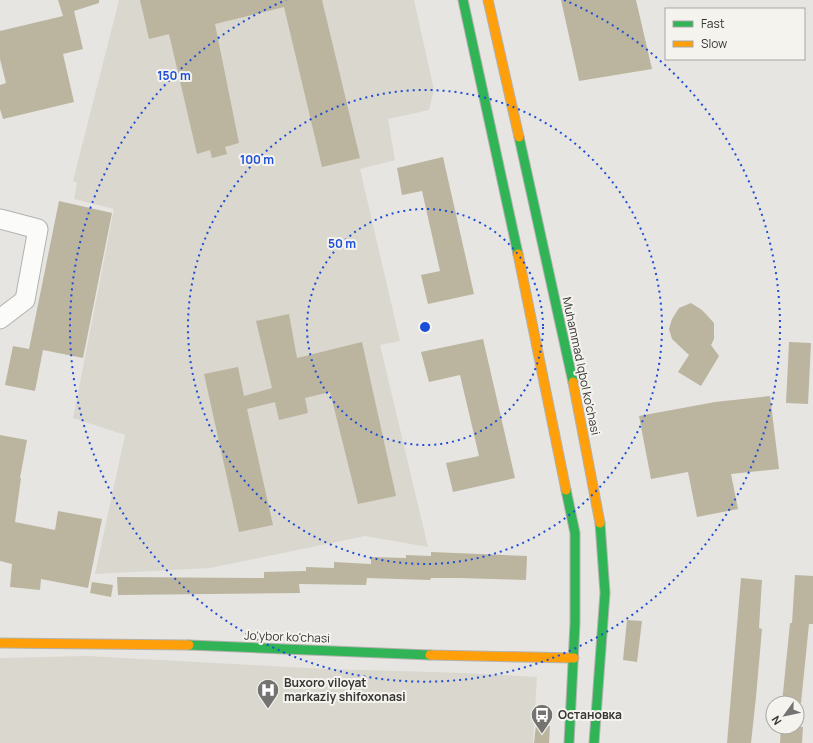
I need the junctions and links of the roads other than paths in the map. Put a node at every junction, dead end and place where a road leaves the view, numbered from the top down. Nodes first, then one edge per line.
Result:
1 (463, 0) edge
2 (488, 0) edge
3 (0, 219) edge
4 (0, 319) edge
5 (0, 643) edge
6 (574, 658) junction
7 (569, 743) edge
8 (594, 743) edge

1 - 6 main road
2 - 8 main road, Muhammad Iqbol ko'chasi
3 - 4 street
5 - 6 main road, Jo'ybor ko'chasi
6 - 7 main road

